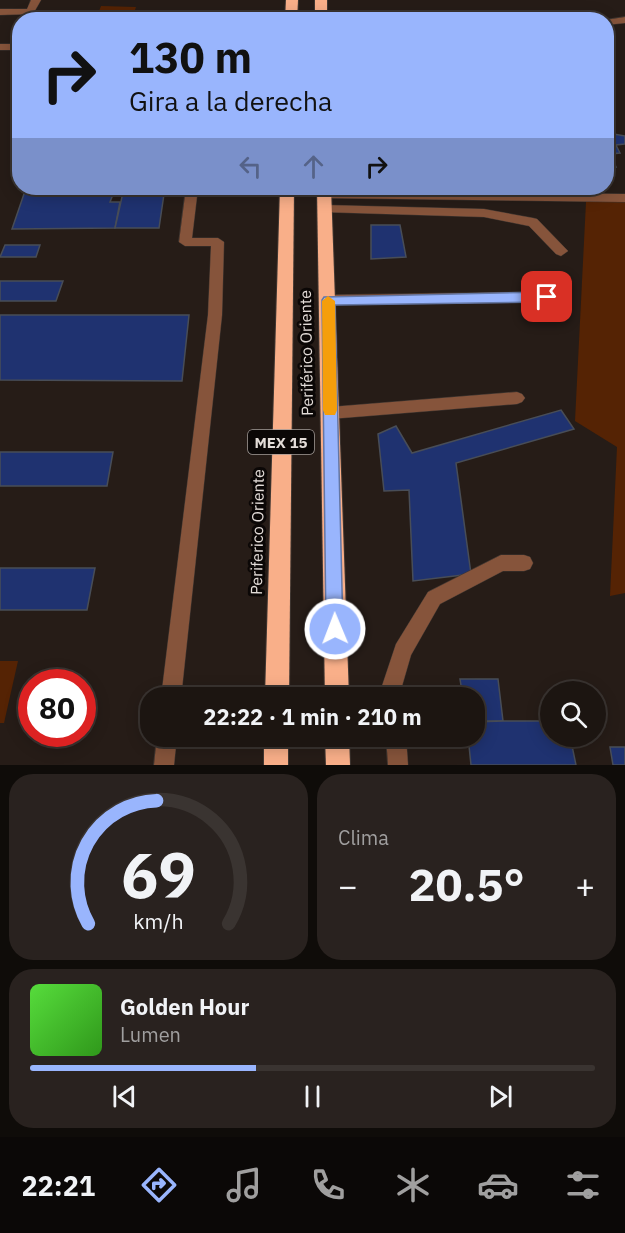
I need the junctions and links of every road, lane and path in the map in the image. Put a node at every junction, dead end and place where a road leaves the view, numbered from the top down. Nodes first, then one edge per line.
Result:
1 (36, 0) edge
2 (0, 12) edge
3 (191, 195) edge
4 (287, 195) edge
5 (324, 197) edge
6 (625, 198) edge
7 (561, 251) dead end
8 (547, 297) dead end
9 (328, 300) junction
10 (517, 398) dead end
11 (330, 413) junction
12 (524, 563) dead end
13 (172, 687) edge
14 (277, 687) edge
15 (336, 687) edge
16 (392, 687) edge
17 (166, 747) edge
18 (276, 747) edge
19 (337, 747) edge
20 (397, 747) edge
21 (164, 765) edge
22 (276, 765) edge
23 (338, 765) edge
24 (398, 765) edge

1 - 2 street
3 - 13 street
4 - 14 highway, Periferico Oriente / MEX 15
5 - 6 street
5 - 7 street
5 - 9 highway, Periférico Oriente / MEX 15
8 - 9 street
9 - 11 highway, Periférico Oriente / MEX 15
10 - 11 street
11 - 15 highway, Periférico Oriente / MEX 15
12 - 16 street
17 - 21 street
18 - 22 highway
19 - 23 highway
20 - 24 street

